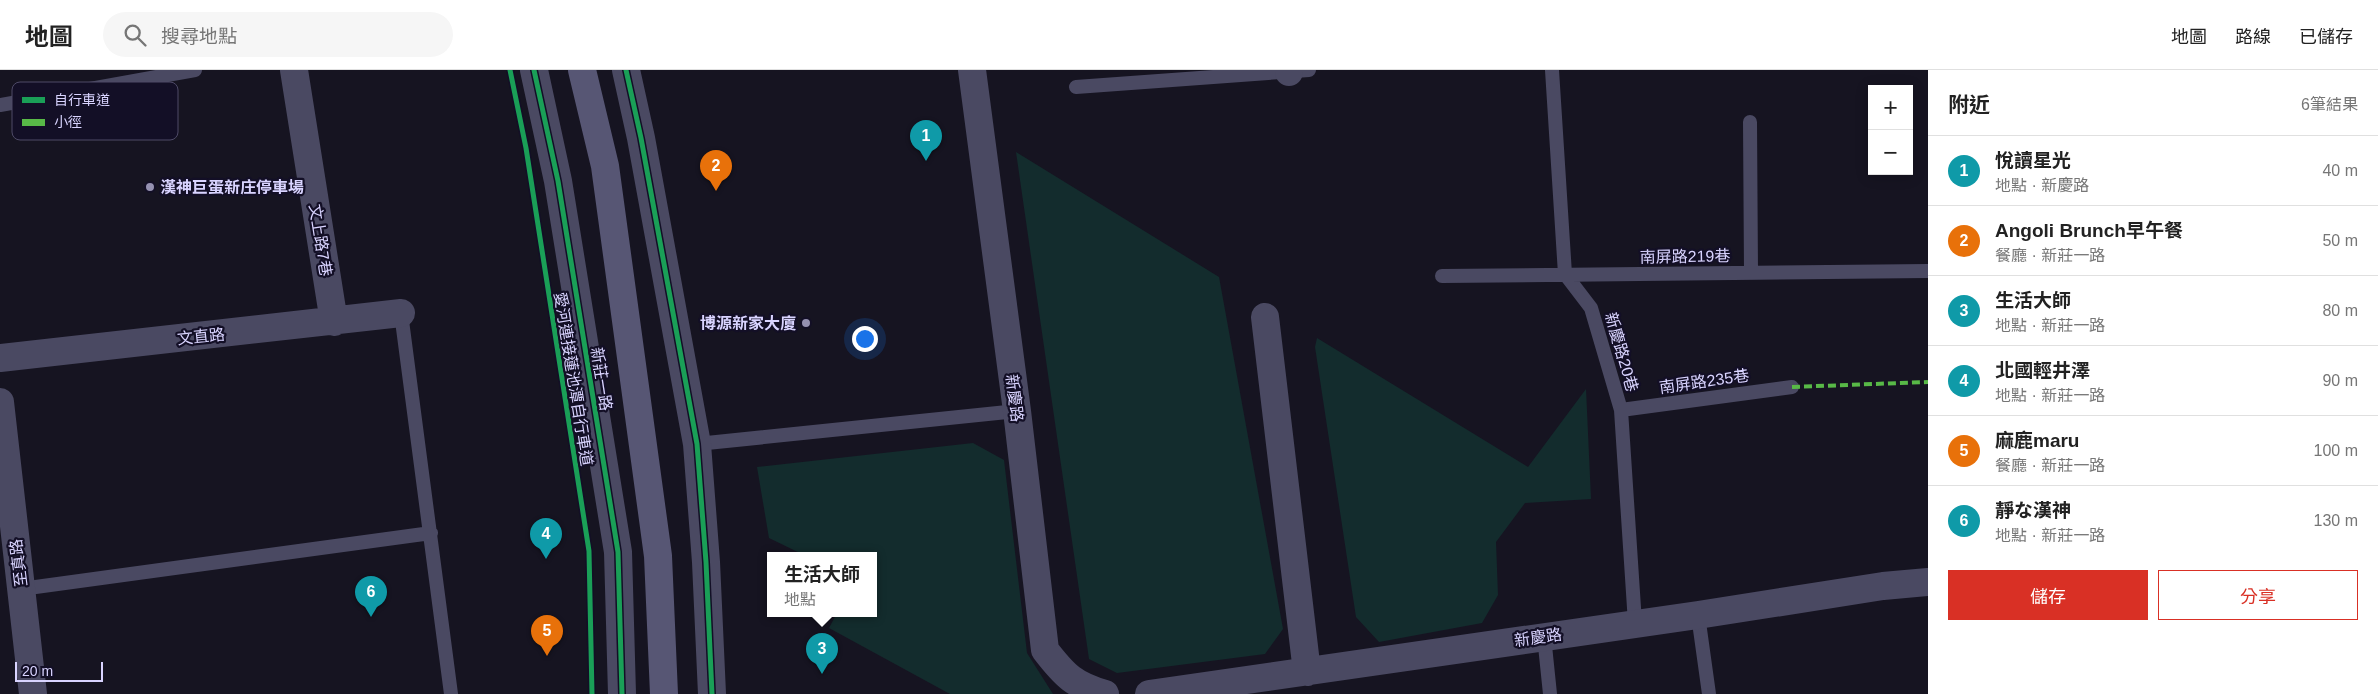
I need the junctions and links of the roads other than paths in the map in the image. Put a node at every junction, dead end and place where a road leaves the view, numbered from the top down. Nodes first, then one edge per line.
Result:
1 (195, 70) edge
2 (294, 70) edge
3 (534, 70) edge
4 (582, 70) edge
5 (626, 70) edge
6 (972, 70) edge
7 (1552, 70) edge
8 (1295, 71) edge
9 (130, 82) edge
10 (1076, 87) dead end
11 (1750, 122) dead end
12 (1928, 271) edge
13 (1751, 272) junction
14 (1565, 274) junction
15 (1442, 276) dead end
16 (401, 313) joint
17 (1265, 317) dead end
18 (334, 322) junction
19 (0, 358) edge
20 (1792, 387) dead end
21 (0, 402) edge
22 (1621, 410) junction
23 (1017, 411) junction
24 (697, 444) junction
25 (431, 533) junction
26 (1928, 582) edge
27 (21, 589) junction
28 (1698, 615) junction
29 (1635, 623) junction
30 (1544, 636) junction
31 (1307, 672) junction
32 (33, 694) edge
33 (451, 694) edge
34 (622, 694) edge
35 (664, 694) edge
36 (712, 694) edge
37 (1105, 694) edge
38 (1148, 694) edge
39 (1550, 694) edge
40 (1709, 694) edge

1 - 9 lane
2 - 18 street, 文上路7巷
3 - 34 street, 新莊一路
4 - 35 street, 新莊一路
5 - 24 street
6 - 23 street, 新慶路
7 - 14 lane
8 - 10 lane
11 - 13 lane
12 - 13 lane, 南屏路219巷
13 - 14 lane, 南屏路219巷
14 - 15 lane, 南屏路219巷
14 - 22 lane, 新慶路20巷
16 - 18 street, 文直路
16 - 25 lane
17 - 31 street
18 - 19 street, 文直路
20 - 22 lane, 南屏路235巷
21 - 27 street, 至真路
22 - 29 lane, 新慶路20巷
23 - 24 lane
23 - 37 street, 新慶路
24 - 36 street
25 - 27 lane
25 - 33 lane
26 - 28 street, 新慶路
27 - 32 street, 至真路
28 - 29 street, 新慶路
28 - 40 lane
29 - 30 street, 新慶路
30 - 31 street, 新慶路
30 - 39 lane
31 - 38 street, 新慶路

